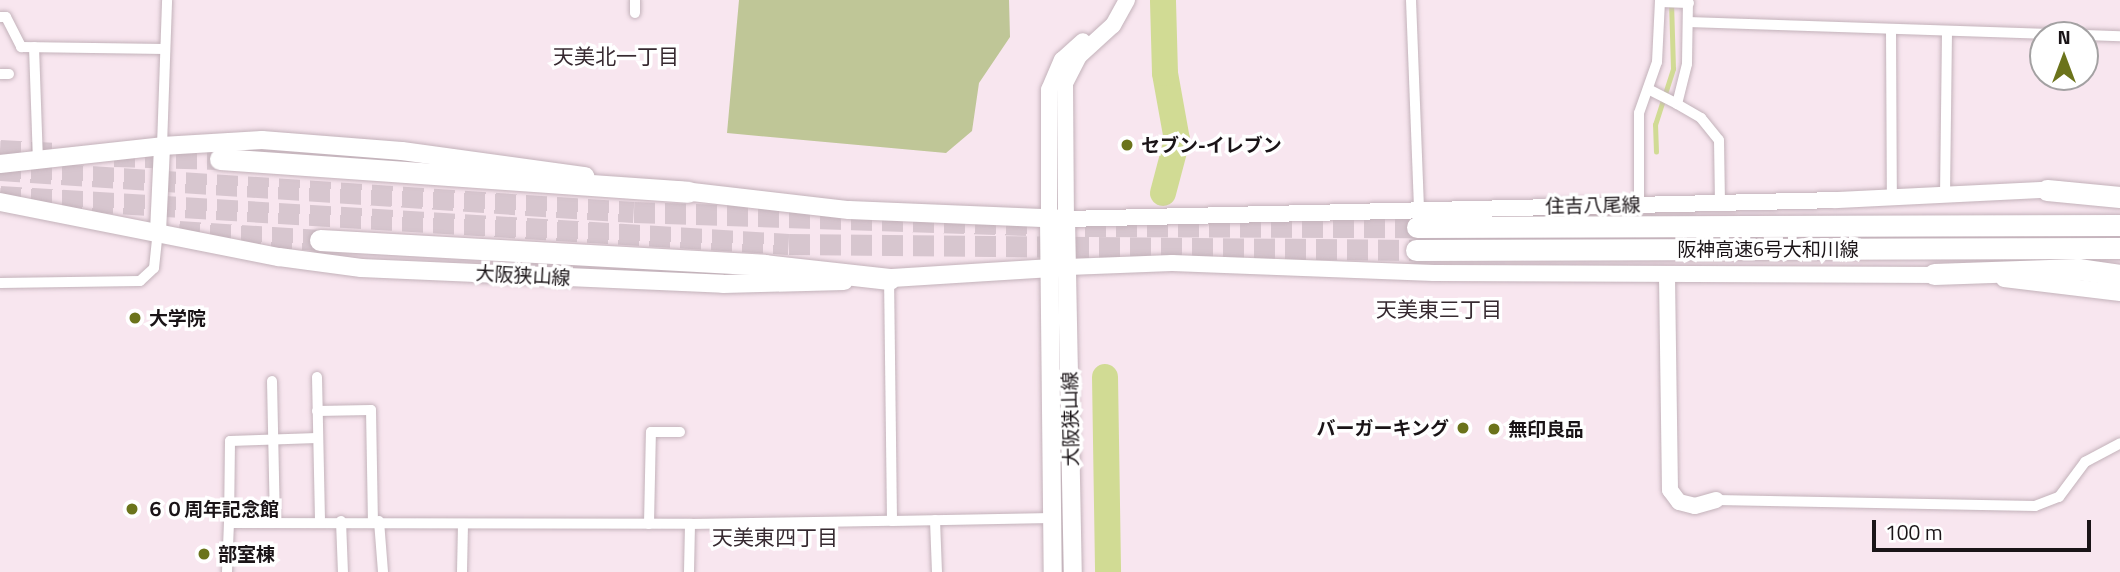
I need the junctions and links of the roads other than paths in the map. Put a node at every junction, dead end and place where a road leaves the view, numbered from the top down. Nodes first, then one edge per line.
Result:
1 (167, 0) edge
2 (635, 0) edge
3 (1127, 0) edge
4 (1411, 0) edge
5 (1662, 1) edge
6 (1685, 2) edge
7 (635, 13) dead end
8 (0, 17) edge
9 (1688, 22) junction
10 (1891, 30) junction
11 (1947, 31) junction
12 (2029, 34) edge
13 (2099, 35) edge
14 (2120, 36) edge
15 (34, 47) junction
16 (165, 49) junction
17 (1653, 92) junction
18 (1673, 102) junction
19 (162, 146) junction
20 (220, 159) tunnel mouth
21 (38, 161) junction
22 (0, 164) edge
23 (2120, 189) edge
24 (2047, 190) junction
25 (688, 192) junction
26 (1945, 196) junction
27 (2120, 197) edge
28 (1892, 198) junction
29 (0, 202) edge
30 (1720, 203) junction
31 (1639, 204) junction
32 (1418, 218) junction
33 (1057, 219) junction
34 (2120, 225) edge
35 (158, 232) junction
36 (320, 240) tunnel mouth
37 (2120, 248) edge
38 (1416, 250) tunnel mouth
39 (1060, 267) junction
40 (1934, 274) junction
41 (1667, 275) junction
42 (2120, 275) edge
43 (889, 279) junction
44 (0, 283) edge
45 (2120, 293) edge
46 (317, 377) dead end
47 (272, 381) dead end
48 (317, 411) junction
49 (680, 432) dead end
50 (317, 438) junction
51 (274, 439) junction
52 (2120, 443) edge
53 (1716, 500) joint
54 (1052, 518) junction
55 (935, 520) junction
56 (341, 521) junction
57 (376, 521) junction
58 (892, 521) junction
59 (320, 522) junction
60 (229, 523) junction
61 (275, 523) junction
62 (649, 524) junction
63 (690, 524) junction
64 (463, 526) junction
65 (227, 572) edge
66 (343, 572) edge
67 (383, 572) edge
68 (462, 572) edge
69 (690, 572) edge
70 (937, 572) edge
71 (1053, 572) edge
72 (1073, 572) edge

1 - 16 street
2 - 7 street
3 - 33 main road
4 - 32 street
5 - 6 street
5 - 17 street
6 - 9 street
8 - 15 street
9 - 10 street
9 - 18 street
10 - 11 street
10 - 28 street
11 - 12 street
11 - 26 street
13 - 14 street
15 - 16 street
15 - 21 street
16 - 19 street
17 - 18 street
17 - 31 street
18 - 30 street
19 - 21 main road
19 - 25 main road
19 - 35 main road
20 - 25 highway
21 - 22 main road
23 - 24 main road, 住吉八尾線
24 - 26 main road, 住吉八尾線
24 - 27 highway
25 - 33 main road
26 - 28 main road, 住吉八尾線
28 - 30 main road, 住吉八尾線
29 - 35 main road, 大阪狭山線
30 - 31 main road, 住吉八尾線
31 - 32 main road, 住吉八尾線
32 - 33 main road, 住吉八尾線
32 - 34 highway, 阪神高速6号大和川線
33 - 39 main road, 大阪狭山線
35 - 43 main road, 大阪狭山線
35 - 44 street
36 - 43 highway
37 - 38 highway, 阪神高速6号大和川線
39 - 41 main road
39 - 43 main road, 大阪狭山線
39 - 54 main road, 大阪狭山線
39 - 72 main road, 大阪狭山線
40 - 41 main road
40 - 42 highway
40 - 45 main road
41 - 53 main road
43 - 58 street
46 - 48 street
47 - 51 street
48 - 50 street
48 - 57 street
49 - 62 street
50 - 51 street
50 - 59 street
51 - 60 street
51 - 61 street
52 - 53 street
54 - 55 street
54 - 71 main road, 大阪狭山線
55 - 58 street
55 - 70 street
56 - 57 street
56 - 59 street
56 - 66 street
57 - 64 street
57 - 67 street
58 - 63 street
59 - 61 street
60 - 61 street
60 - 65 street
62 - 63 street
62 - 64 street
63 - 69 street
64 - 68 street

